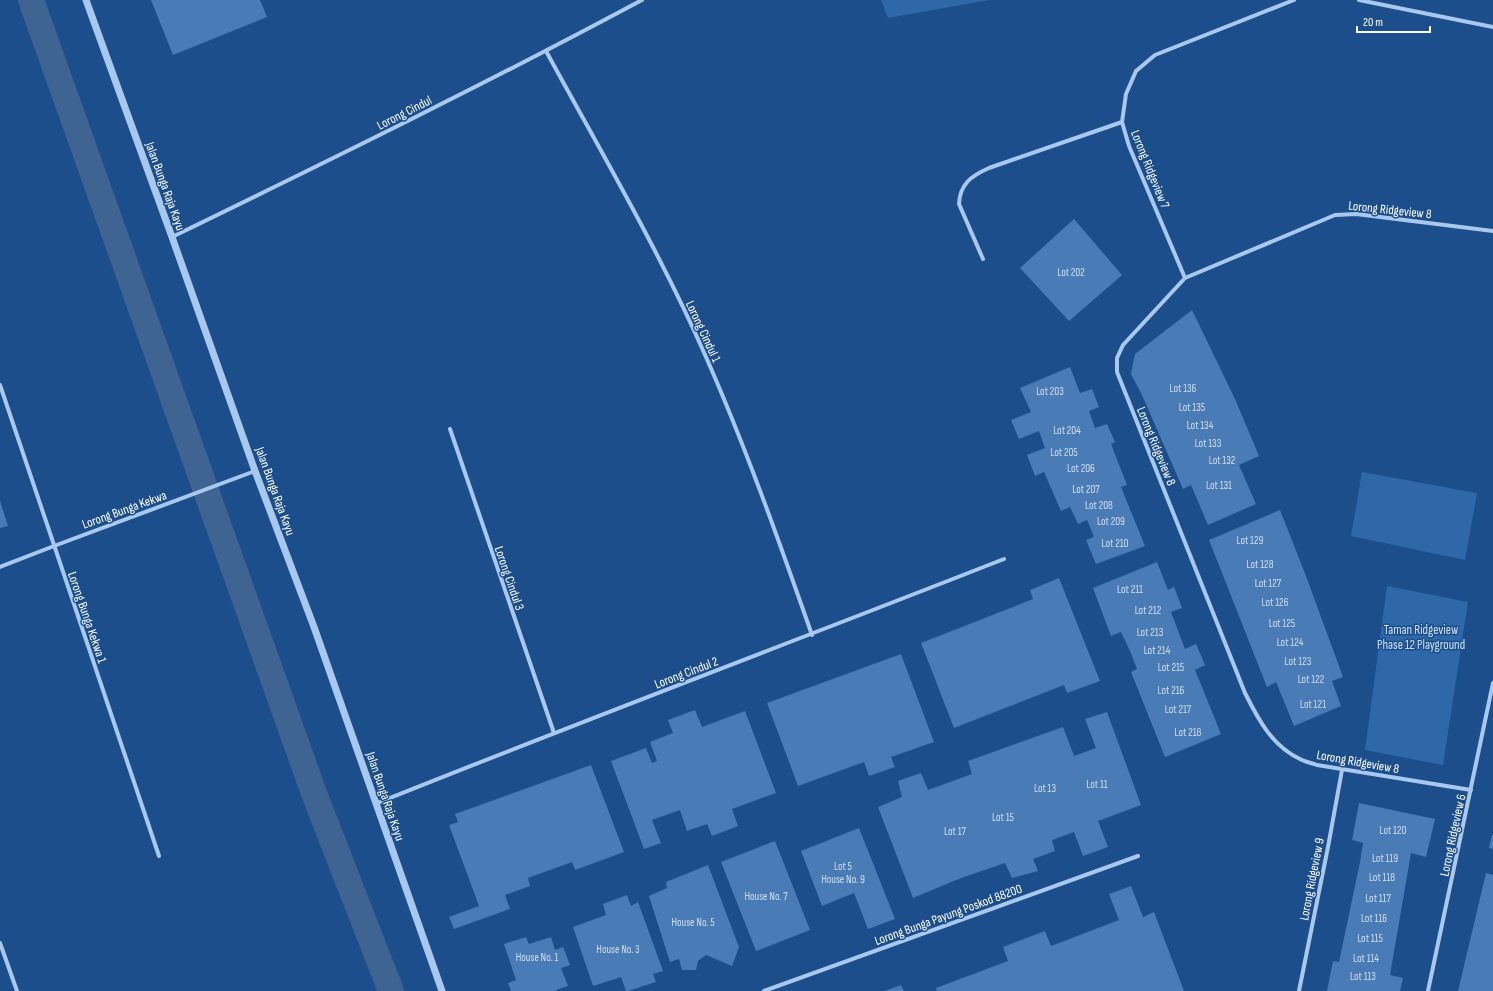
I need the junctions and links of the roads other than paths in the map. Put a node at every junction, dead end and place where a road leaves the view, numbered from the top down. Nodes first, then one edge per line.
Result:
1 (86, 0) edge
2 (642, 0) edge
3 (1294, 0) edge
4 (1359, 0) edge
5 (1493, 27) edge
6 (546, 51) junction
7 (1122, 122) junction
8 (1493, 231) edge
9 (172, 237) junction
10 (983, 259) dead end
11 (1185, 278) junction
12 (0, 385) edge
13 (450, 429) dead end
14 (255, 471) junction
15 (54, 546) junction
16 (1004, 559) dead end
17 (0, 567) edge
18 (812, 635) junction
19 (1493, 683) edge
20 (554, 733) junction
21 (1342, 770) junction
22 (1471, 790) junction
23 (375, 804) junction
24 (159, 856) dead end
25 (1138, 856) dead end
26 (0, 943) edge
27 (17, 991) edge
28 (442, 991) edge
29 (764, 991) edge
30 (1299, 991) edge
31 (1428, 991) edge

1 - 9 street, Jalan Bunga Raja Kayu
2 - 6 street, Lorong Cindul
3 - 7 street, Lorong Ridgeview 7
4 - 5 street
6 - 9 street, Lorong Cindul
6 - 18 street, Lorong Cindul 1
7 - 10 street
7 - 11 street, Lorong Ridgeview 7
8 - 11 street, Lorong Ridgeview 8
9 - 14 street, Jalan Bunga Raja Kayu
11 - 21 street, Lorong Ridgeview 8
12 - 15 street, Lorong Bunga Kekwa 1
13 - 20 street, Lorong Cindul 3
14 - 15 street, Lorong Bunga Kekwa
14 - 23 street, Jalan Bunga Raja Kayu
15 - 17 street, Lorong Bunga Kekwa
15 - 24 street, Lorong Bunga Kekwa 1
16 - 18 street, Lorong Cindul 2
18 - 20 street, Lorong Cindul 2
19 - 22 street, Lorong Ridgeview 6
20 - 23 street, Lorong Cindul 2
21 - 22 street, Lorong Ridgeview 8
21 - 30 street, Lorong Ridgeview 9
22 - 31 street, Lorong Ridgeview 6
23 - 28 street, Jalan Bunga Raja Kayu
25 - 29 street, Lorong Bunga Payung Poskod 88200
26 - 27 street

